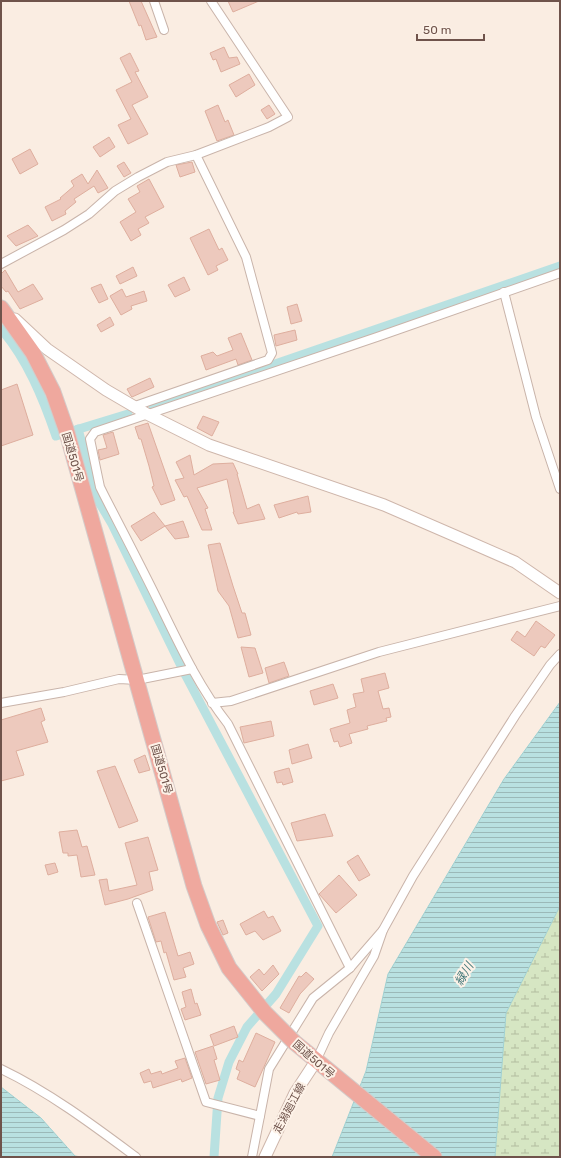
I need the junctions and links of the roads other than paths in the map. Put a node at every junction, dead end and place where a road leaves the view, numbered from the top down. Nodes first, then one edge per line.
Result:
1 (154, 1) edge
2 (211, 1) edge
3 (164, 30) dead end
4 (196, 155) junction
5 (1, 264) edge
6 (560, 273) edge
7 (504, 292) junction
8 (1, 307) edge
9 (135, 406) junction
10 (147, 414) junction
11 (560, 489) edge
12 (560, 593) edge
13 (560, 606) edge
14 (560, 654) edge
15 (187, 670) junction
16 (137, 680) junction
17 (1, 703) edge
18 (212, 703) junction
19 (137, 903) dead end
20 (383, 930) junction
21 (350, 968) junction
22 (319, 1063) junction
23 (1, 1070) edge
24 (260, 1116) junction
25 (136, 1157) edge
26 (252, 1157) edge
27 (265, 1157) edge
28 (434, 1157) edge

1 - 3 street
2 - 4 street
4 - 5 street
4 - 9 street
6 - 7 street
7 - 10 street
7 - 11 street
8 - 9 street
8 - 16 highway, 国道501号
9 - 10 street
10 - 12 street
10 - 15 street
13 - 18 street
14 - 20 street
15 - 16 street
15 - 18 street
16 - 17 street
16 - 22 highway, 国道501号, bridge
18 - 21 street
19 - 24 street
20 - 21 street
20 - 22 street
21 - 24 street
22 - 27 street, 走潟廻江線
22 - 28 highway, 国道501号
23 - 25 street
24 - 26 street

